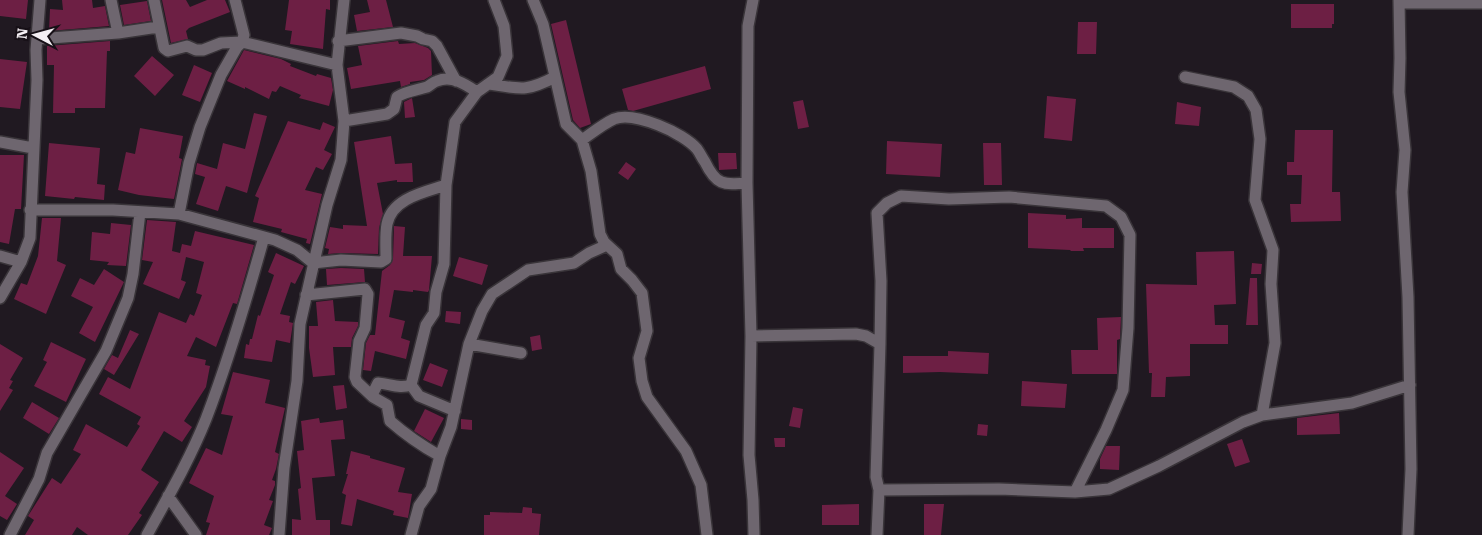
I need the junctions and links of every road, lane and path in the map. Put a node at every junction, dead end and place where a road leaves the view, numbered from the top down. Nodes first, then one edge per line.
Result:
1 (40, 0) edge
2 (111, 0) edge
3 (154, 0) edge
4 (235, 0) edge
5 (344, 0) edge
6 (494, 0) edge
7 (533, 0) edge
8 (754, 0) edge
9 (1399, 1) edge
10 (1482, 3) edge
11 (158, 27) junction
12 (118, 32) junction
13 (37, 39) junction
14 (338, 41) junction
15 (242, 42) junction
16 (336, 64) junction
17 (555, 76) junction
18 (1185, 77) dead end
19 (456, 81) junction
20 (489, 84) junction
21 (478, 92) junction
22 (344, 121) junction
23 (582, 140) junction
24 (0, 142) edge
25 (33, 148) junction
26 (747, 183) junction
27 (446, 185) junction
28 (30, 210) junction
29 (140, 212) junction
30 (179, 214) junction
31 (264, 236) junction
32 (607, 245) junction
33 (0, 256) edge
34 (21, 262) junction
35 (313, 263) junction
36 (306, 295) junction
37 (0, 298) edge
38 (751, 336) junction
39 (469, 344) junction
40 (880, 344) junction
41 (521, 353) dead end
42 (411, 385) junction
43 (1410, 385) junction
44 (372, 395) junction
45 (456, 411) junction
46 (1262, 415) junction
47 (440, 456) junction
48 (879, 490) junction
49 (1075, 492) junction
50 (168, 496) junction
51 (10, 535) edge
52 (147, 535) edge
53 (196, 535) edge
54 (279, 535) edge
55 (411, 535) edge
56 (707, 535) edge
57 (754, 535) edge
58 (877, 535) edge
59 (1408, 535) edge

1 - 13 street
2 - 12 street
3 - 11 street
4 - 15 street
5 - 14 street
6 - 20 street
7 - 17 street
8 - 26 street
9 - 10 street
9 - 43 street
11 - 12 street
11 - 15 street
12 - 13 street
13 - 25 street
14 - 16 street
14 - 19 street
15 - 16 street
15 - 30 street
16 - 22 street
17 - 20 street
17 - 23 street
18 - 46 street
19 - 21 street
19 - 22 street
20 - 21 street
21 - 27 street
22 - 35 street
23 - 26 street
23 - 32 street
24 - 25 street
25 - 28 street
26 - 38 street
27 - 35 street
27 - 42 street
28 - 29 street
28 - 34 street
29 - 30 street
29 - 51 street
30 - 31 street
31 - 35 street
31 - 50 street
32 - 39 street
32 - 56 street
33 - 34 street
34 - 37 street
35 - 36 street
36 - 44 street
36 - 54 street
38 - 40 street
38 - 57 street
39 - 41 street
39 - 45 street
40 - 48 street
40 - 49 street
42 - 44 street
42 - 45 street
43 - 46 street
43 - 59 street
44 - 47 street
45 - 47 street
46 - 49 street
47 - 55 street
48 - 49 street
48 - 58 street
50 - 52 street
50 - 53 street

